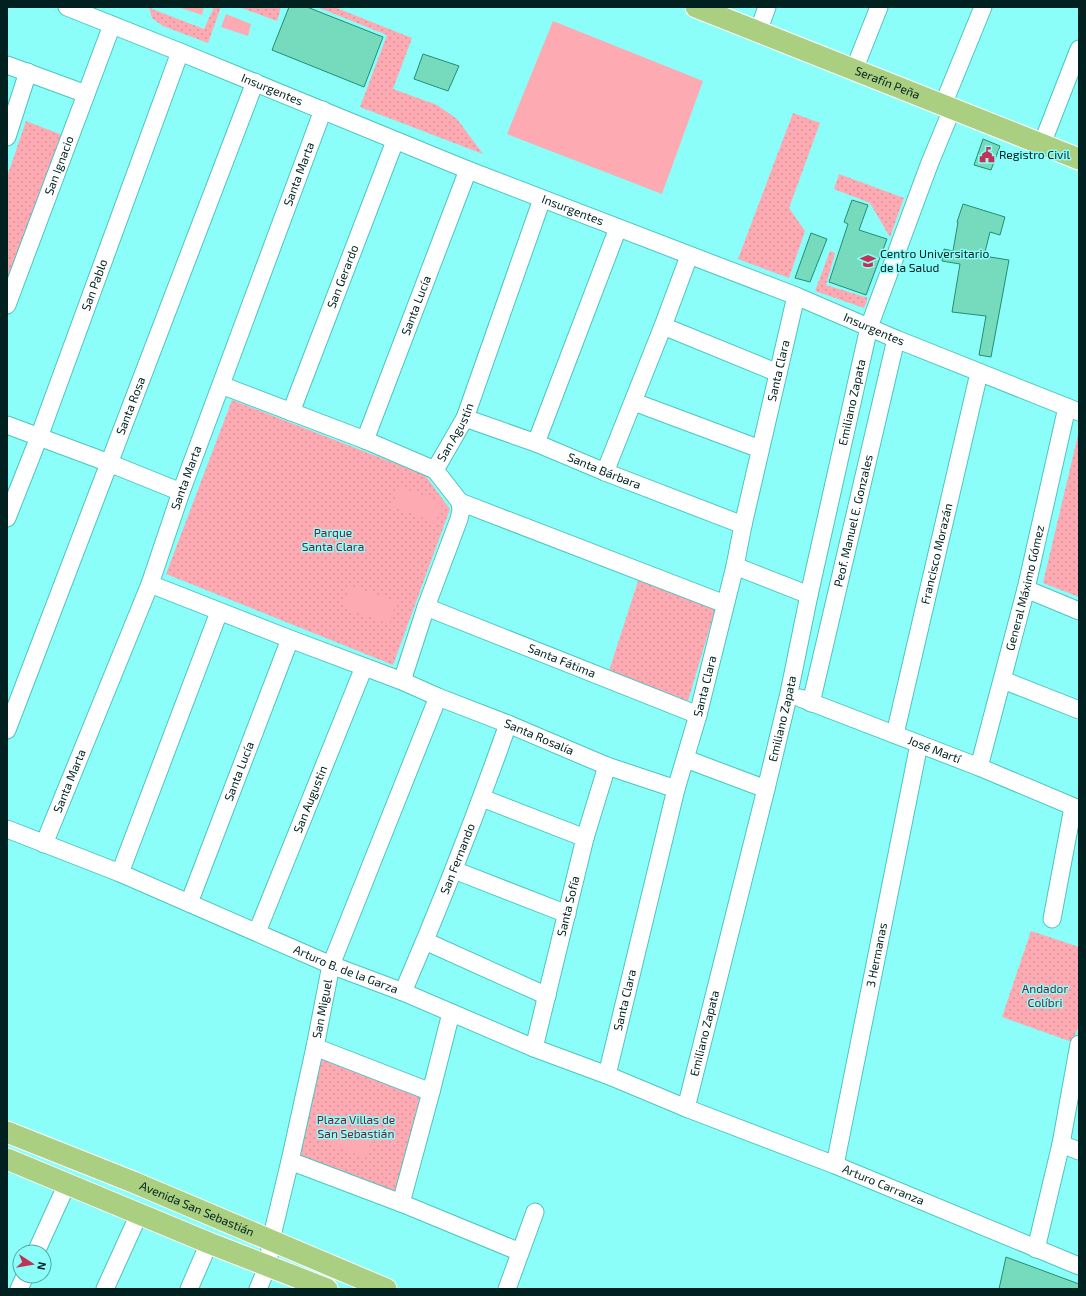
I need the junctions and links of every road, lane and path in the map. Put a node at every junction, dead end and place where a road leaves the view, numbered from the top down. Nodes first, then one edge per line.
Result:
1 (67, 7) edge
2 (696, 7) edge
3 (767, 7) edge
4 (879, 7) edge
5 (983, 7) edge
6 (112, 25) junction
7 (758, 32) junction
8 (1079, 49) edge
9 (180, 52) junction
10 (7, 65) edge
11 (854, 70) junction
12 (28, 72) junction
13 (255, 82) junction
14 (86, 94) junction
15 (947, 107) junction
16 (322, 110) junction
17 (7, 137) edge
18 (395, 141) junction
19 (1042, 144) junction
20 (1079, 159) edge
21 (468, 170) junction
22 (542, 199) junction
23 (618, 228) junction
24 (689, 256) junction
25 (796, 296) junction
26 (7, 305) edge
27 (663, 326) junction
28 (869, 327) junction
29 (896, 339) junction
30 (778, 373) junction
31 (980, 373) junction
32 (221, 385) junction
33 (634, 402) junction
34 (1073, 410) edge
35 (291, 412) junction
36 (465, 418) junction
37 (7, 425) edge
38 (38, 437) junction
39 (365, 440) junction
40 (536, 443) junction
41 (760, 449) junction
42 (109, 463) junction
43 (435, 470) junction
44 (605, 472) junction
45 (181, 492) junction
46 (460, 502) junction
47 (7, 518) edge
48 (743, 525) junction
49 (735, 566) junction
50 (150, 584) junction
51 (1026, 590) junction
52 (809, 595) junction
53 (725, 604) junction
54 (426, 608) junction
55 (1079, 611) edge
56 (219, 612) junction
57 (290, 639) junction
58 (364, 667) junction
59 (402, 680) junction
60 (1003, 680) junction
61 (789, 693) junction
62 (438, 697) junction
63 (810, 703) junction
64 (1079, 710) edge
65 (698, 715) junction
66 (508, 724) junction
67 (7, 730) edge
68 (895, 734) junction
69 (919, 744) junction
70 (686, 759) junction
71 (607, 766) junction
72 (979, 767) junction
73 (676, 789) junction
74 (766, 789) junction
75 (482, 798) junction
76 (1076, 808) edge
77 (7, 829) edge
78 (585, 838) junction
79 (44, 844) junction
80 (454, 870) junction
81 (120, 873) junction
82 (189, 903) junction
83 (566, 914) junction
84 (1052, 919) dead end
85 (257, 932) junction
86 (425, 941) junction
87 (331, 965) junction
88 (403, 992) junction
89 (547, 996) junction
90 (451, 1013) junction
91 (1079, 1044) edge
92 (315, 1047) junction
93 (534, 1048) junction
94 (606, 1075) junction
95 (431, 1092) junction
96 (686, 1108) junction
97 (7, 1132) edge
98 (1061, 1144) junction
99 (1079, 1151) edge
100 (7, 1159) edge
101 (290, 1161) junction
102 (835, 1166) junction
103 (67, 1184) junction
104 (401, 1203) junction
105 (535, 1212) dead end
106 (139, 1214) junction
107 (271, 1240) junction
108 (209, 1243) junction
109 (40, 1244) edge
110 (1036, 1249) junction
111 (520, 1252) junction
112 (268, 1265) junction
113 (1079, 1266) edge
114 (106, 1289) edge
115 (189, 1289) edge
116 (258, 1289) edge
117 (327, 1289) edge
118 (386, 1289) edge
119 (507, 1289) edge

1 - 6 street, Insurgentes
2 - 7 main road, Serafín Peña
3 - 7 street
4 - 11 street
5 - 15 street, Emiliano Zapata
6 - 9 street, Insurgentes
6 - 14 street, San Ignacio
7 - 11 main road, Serafín Peña
8 - 19 street
9 - 13 street, Insurgentes
9 - 38 street, San Pablo
10 - 12 street
11 - 15 main road, Serafín Peña
12 - 14 street
12 - 17 street
13 - 16 street, Insurgentes
13 - 42 street, Santa Rosa
14 - 26 street, San Ignacio
15 - 19 main road, Serafín Peña
15 - 28 street, Emiliano Zapata
16 - 18 street, Insurgentes
16 - 32 street, Santa Marta
18 - 21 street, Insurgentes
18 - 35 street, San Gerardo
19 - 20 main road, Serafín Peña
21 - 22 street, Insurgentes
21 - 39 street, Santa Lucía
22 - 23 street, Insurgentes
22 - 36 street, San Agustín
23 - 24 street, Insurgentes
23 - 40 street
24 - 25 street, Insurgentes
24 - 27 street
25 - 28 street, Insurgentes
25 - 30 street, Santa Clara
27 - 30 street
27 - 33 street
28 - 29 street, Insurgentes
28 - 52 street, Emiliano Zapata
29 - 31 street, Insurgentes
29 - 63 street, Peof. Manuel E. Gonzales
30 - 41 street, Santa Clara
31 - 34 street, Insurgentes
31 - 68 street, Francisco Morazán
32 - 35 street
32 - 45 street, Santa Marta
33 - 41 street
33 - 44 street
34 - 51 street, General Máximo Gómez
35 - 39 street
36 - 40 street, Santa Bárbara
36 - 43 street, San Agustín
37 - 38 street
38 - 42 street
38 - 47 street, San Pablo
39 - 43 street
40 - 44 street, Santa Bárbara
41 - 48 street, Santa Clara
42 - 45 street
42 - 67 street, Santa Rosa
43 - 46 street, San Agustín
44 - 48 street, Santa Bárbara
45 - 50 street, Santa Marta
46 - 53 street
46 - 54 street
48 - 49 street, Santa Clara
49 - 52 street
49 - 53 street, Santa Clara
50 - 56 street, Santa Rosalía
50 - 79 street, Santa Marta
51 - 55 street
51 - 60 street, General Máximo Gómez
52 - 61 street, Emiliano Zapata
53 - 65 street, Santa Clara
54 - 59 street
54 - 65 street, Santa Fátima
56 - 57 street, Santa Rosalía
56 - 81 street
57 - 58 street, Santa Rosalía
57 - 82 street, Santa Lucía
58 - 59 street, Santa Rosalía
58 - 85 street, San Augustin
59 - 62 street, Santa Rosalía
60 - 64 street
60 - 72 street, General Máximo Gómez
61 - 63 street, José Martí
61 - 74 street, Emiliano Zapata
62 - 66 street, Santa Rosalía
62 - 87 street, San Miguel
63 - 68 street, José Martí
65 - 70 street, Santa Clara
66 - 71 street, Santa Rosalía
66 - 75 street, San Fernando
68 - 69 street, José Martí
69 - 72 street, José Martí
69 - 102 street, 3 Hermanas
70 - 73 street, Santa Clara
70 - 74 street
71 - 73 street, Santa Rosalía
71 - 78 street, Santa Sofía
72 - 76 street, José Martí
73 - 94 street, Santa Clara
74 - 96 street, Emiliano Zapata
75 - 78 street
75 - 80 street, San Fernando
76 - 84 street
77 - 79 street, Arturo B. de la Garza
78 - 83 street, Santa Sofía
79 - 81 street, Arturo B. de la Garza
80 - 83 street
80 - 86 street, San Fernando
81 - 82 street, Arturo B. de la Garza
82 - 85 street, Arturo B. de la Garza
83 - 89 street, Santa Sofía
85 - 87 street, Arturo B. de la Garza
86 - 88 street, San Fernando
86 - 89 street
87 - 88 street, Arturo B. de la Garza
87 - 92 street, San Miguel
88 - 90 street, Arturo B. de la Garza
89 - 93 street, Santa Sofía
90 - 93 street, Arturo B. de la Garza
90 - 95 street
91 - 98 street
92 - 95 street
92 - 101 street, San Miguel
93 - 94 street, Arturo B. de la Garza
94 - 96 street, Arturo B. de la Garza
95 - 104 street
96 - 102 street, Arturo Carranza
97 - 107 main road, Avenida San Sebastián
98 - 99 street
98 - 110 street
100 - 103 main road
101 - 104 street
101 - 107 street, San Miguel
102 - 110 street, Arturo Carranza
103 - 106 main road
103 - 109 street
104 - 111 street
105 - 111 street
106 - 108 main road
106 - 114 street
107 - 112 street, San Miguel
107 - 118 main road, Avenida San Sebastián
108 - 112 main road
108 - 115 street
110 - 113 street, Arturo Carranza
111 - 119 street
112 - 116 street, San Miguel
112 - 117 main road

